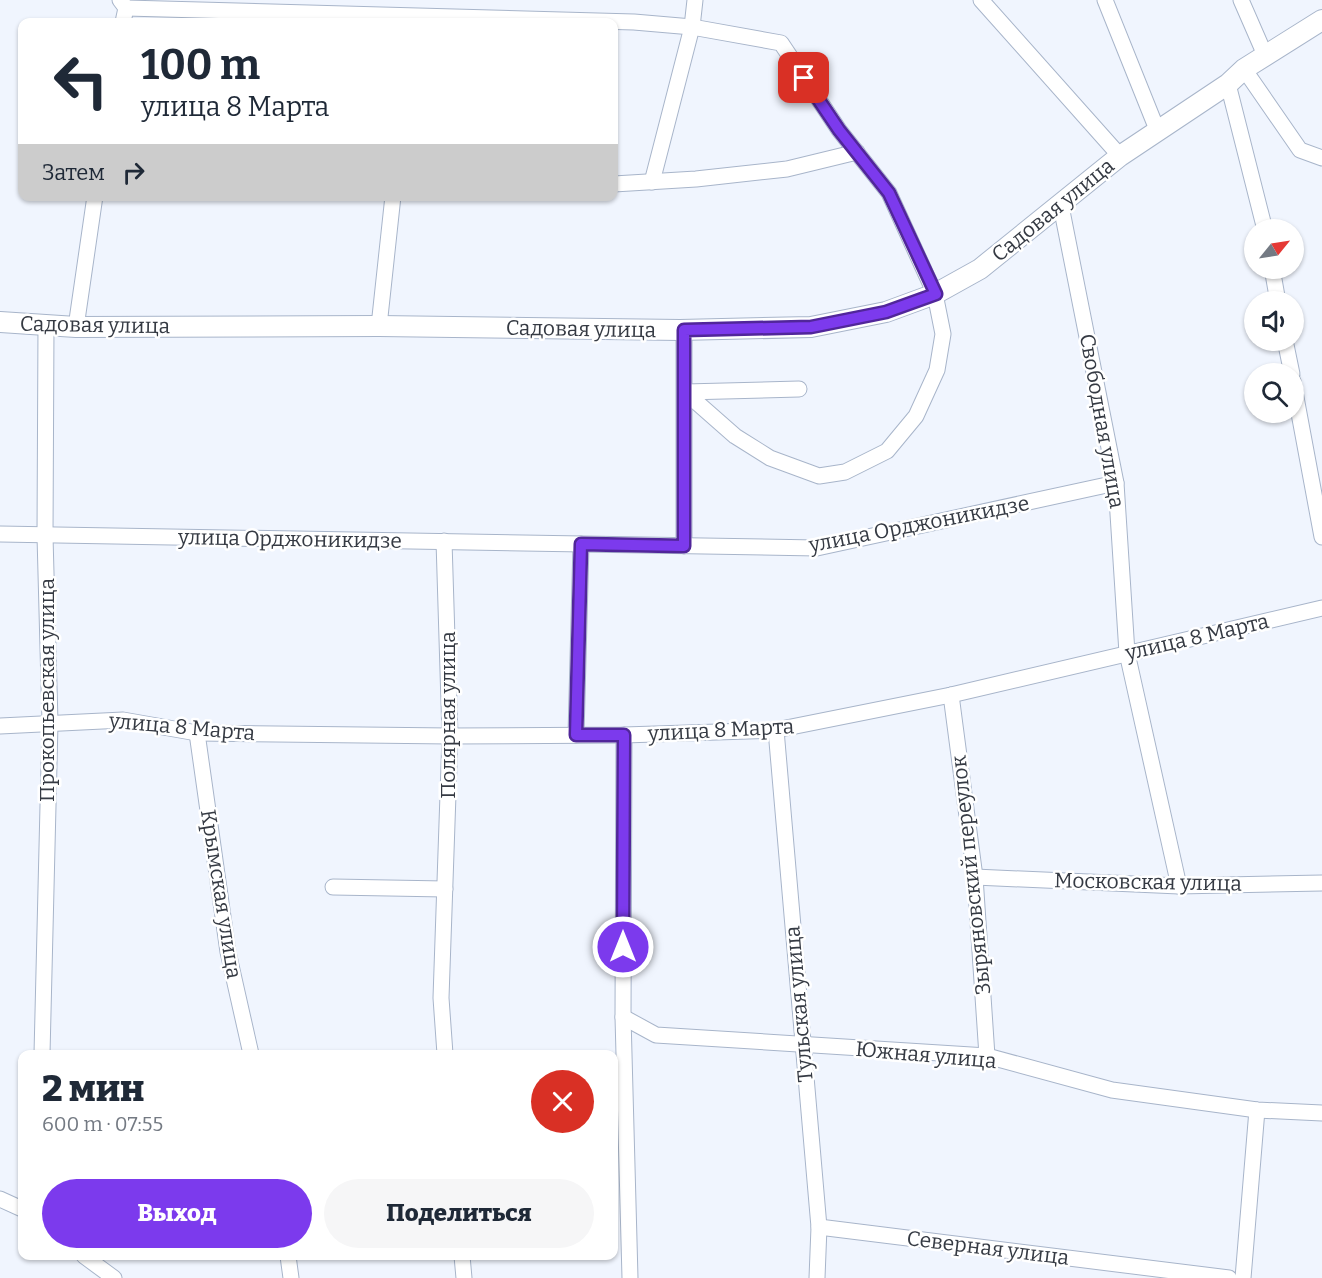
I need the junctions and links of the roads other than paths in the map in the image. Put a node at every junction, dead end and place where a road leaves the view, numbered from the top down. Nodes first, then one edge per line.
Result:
1 (694, 0) edge
2 (981, 0) edge
3 (1105, 0) edge
4 (1241, 0) edge
5 (123, 10) edge
6 (384, 12) edge
7 (507, 18) edge
8 (1322, 20) edge
9 (618, 23) edge
10 (692, 27) junction
11 (1265, 55) junction
12 (1244, 69) junction
13 (1228, 84) junction
14 (1158, 132) junction
15 (857, 152) junction
16 (1120, 156) junction
17 (1322, 158) edge
18 (652, 182) junction
19 (618, 184) edge
20 (94, 201) edge
21 (392, 201) edge
22 (1060, 206) junction
23 (1262, 219) edge
24 (936, 294) junction
25 (0, 322) edge
26 (46, 325) junction
27 (379, 326) junction
28 (76, 327) junction
29 (684, 330) junction
30 (799, 389) dead end
31 (685, 392) junction
32 (1301, 423) edge
33 (1116, 483) junction
34 (0, 534) edge
35 (45, 536) junction
36 (1322, 537) edge
37 (444, 541) junction
38 (581, 544) junction
39 (684, 546) junction
40 (1322, 608) edge
41 (1127, 653) junction
42 (951, 695) junction
43 (50, 723) junction
44 (0, 726) edge
45 (776, 730) junction
46 (197, 733) junction
47 (576, 735) junction
48 (624, 735) junction
49 (450, 736) junction
50 (975, 877) junction
51 (1322, 883) edge
52 (1179, 886) junction
53 (333, 887) dead end
54 (445, 889) junction
55 (623, 1017) junction
56 (802, 1046) junction
57 (42, 1050) edge
58 (250, 1050) edge
59 (445, 1050) edge
60 (987, 1056) junction
61 (620, 1098) edge
62 (1257, 1110) junction
63 (1322, 1113) edge
64 (0, 1199) edge
65 (18, 1206) edge
66 (819, 1227) junction
67 (89, 1260) edge
68 (289, 1260) edge
69 (462, 1260) edge
70 (114, 1278) edge
71 (291, 1278) edge
72 (464, 1278) edge
73 (630, 1278) edge
74 (818, 1278) edge
75 (1229, 1278) edge
76 (1243, 1278) edge

1 - 10 street
2 - 16 street
3 - 14 street
4 - 11 street
5 - 6 street
6 - 7 street
8 - 11 street, Садовая улица
9 - 10 street
10 - 15 street
10 - 18 street
11 - 12 street, Садовая улица
12 - 13 street, Садовая улица
12 - 17 street
13 - 14 street, Садовая улица
13 - 23 street
14 - 16 street, Садовая улица
15 - 18 street
15 - 24 street
16 - 22 street, Садовая улица
18 - 19 street
20 - 28 street
21 - 27 street
22 - 24 street, Садовая улица
22 - 33 street, Свободная улица
24 - 29 street, Садовая улица
24 - 31 street
25 - 26 street, Садовая улица
26 - 28 street, Садовая улица
26 - 35 street, Прокопьевская улица
27 - 28 street, Садовая улица
27 - 29 street, Садовая улица
29 - 31 street
30 - 31 street
31 - 39 street
32 - 36 street
33 - 39 street, улица Орджоникидзе
33 - 41 street, Свободная улица
34 - 35 street, улица Орджоникидзе
35 - 37 street, улица Орджоникидзе
35 - 43 street, Прокопьевская улица
37 - 38 street, улица Орджоникидзе
37 - 49 street, Полярная улица
38 - 39 street, улица Орджоникидзе
38 - 47 street
40 - 41 street, улица 8 Марта
41 - 42 street, улица 8 Марта
41 - 52 street, Свободная улица
42 - 45 street, улица 8 Марта
42 - 50 street, Зыряновский переулок
43 - 44 street, улица 8 Марта
43 - 46 street, улица 8 Марта
43 - 57 street, Прокопьевская улица
45 - 48 street, улица 8 Марта
45 - 56 street, Тульская улица
46 - 49 street, улица 8 Марта
46 - 58 street, Крымская улица
47 - 48 street, улица 8 Марта
47 - 49 street, улица 8 Марта
48 - 55 street
49 - 54 street, Полярная улица
50 - 52 street, Московская улица
50 - 60 street, Зыряновский переулок
51 - 52 street, Московская улица
53 - 54 street
54 - 59 street, Полярная улица
55 - 56 street, Южная улица
55 - 61 street
56 - 60 street, Южная улица
56 - 66 street, Тульская улица
60 - 62 street, Южная улица
61 - 73 street
62 - 63 street, Южная улица
62 - 76 street
64 - 65 street
66 - 74 street, Тульская улица
66 - 75 street, Северная улица
67 - 70 street
68 - 71 street
69 - 72 street

